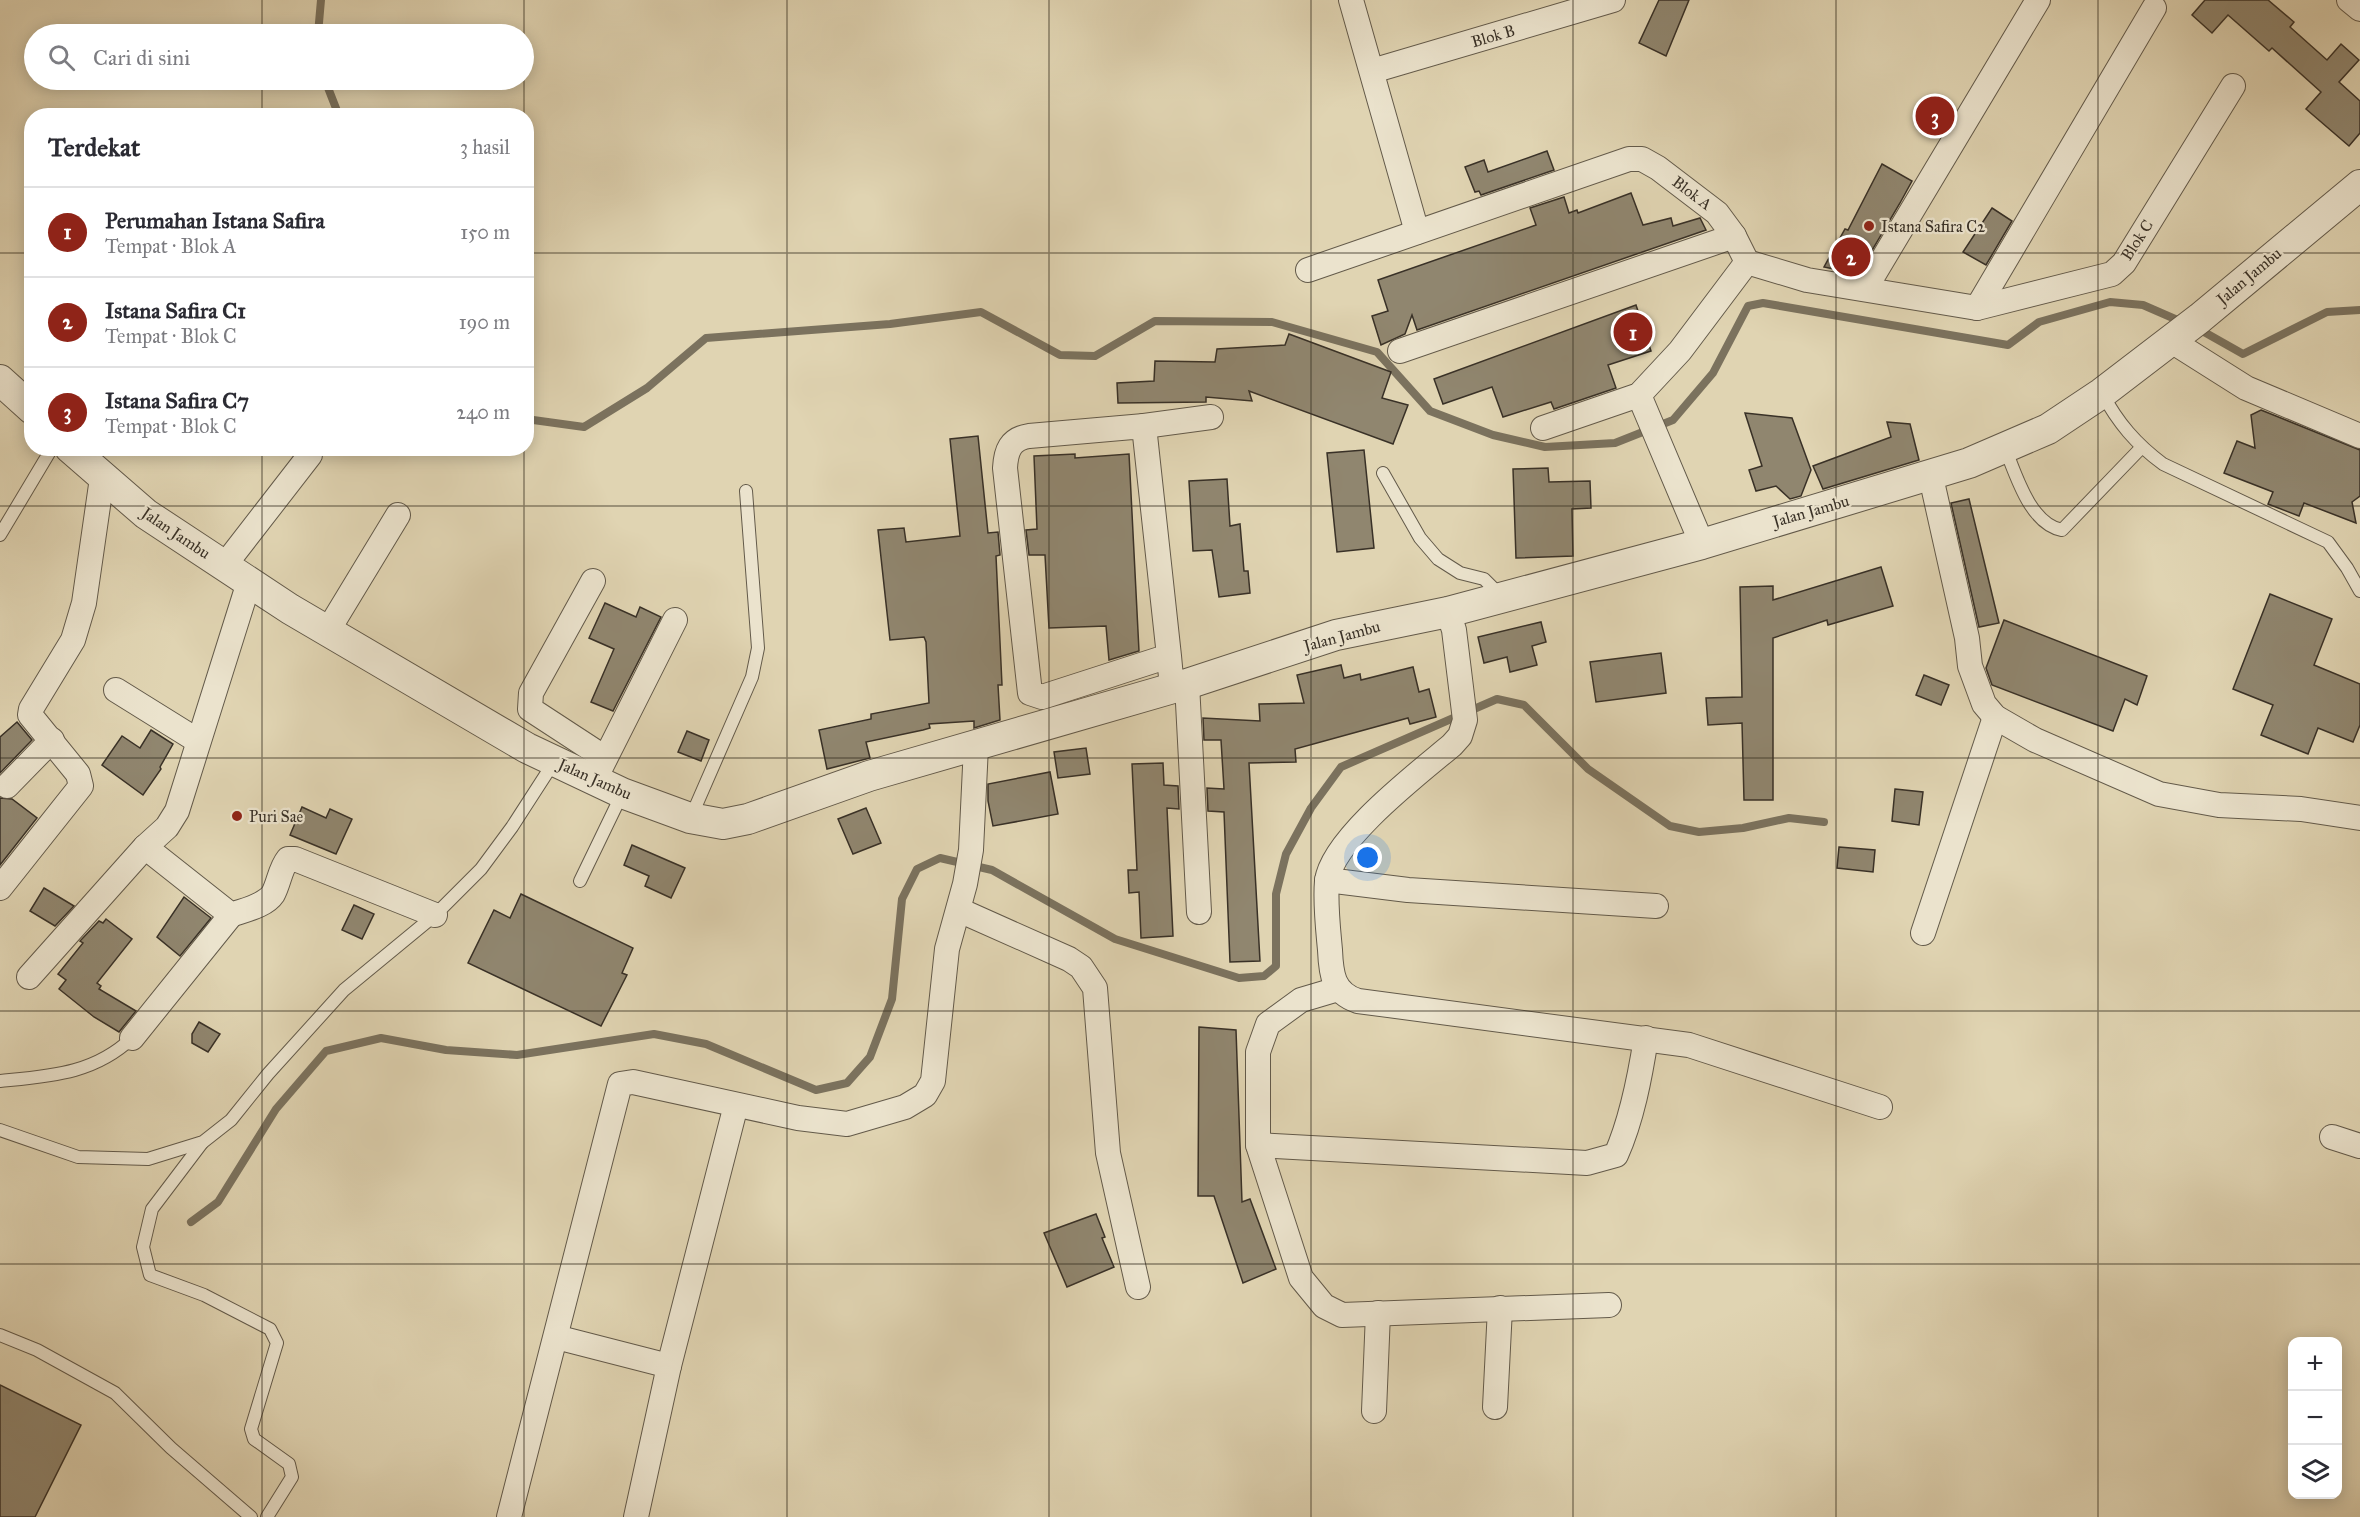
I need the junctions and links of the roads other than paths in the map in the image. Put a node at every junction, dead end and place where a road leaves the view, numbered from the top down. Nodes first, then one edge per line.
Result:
1 (1351, 0) edge
2 (1613, 0) edge
3 (2038, 0) edge
4 (2349, 0) edge
5 (2154, 8) dead end
6 (2360, 9) edge
7 (1372, 72) junction
8 (2233, 86) dead end
9 (2360, 185) edge
10 (1417, 232) junction
11 (1734, 236) junction
12 (1747, 262) junction
13 (1308, 270) dead end
14 (1865, 290) junction
15 (1977, 308) junction
16 (2184, 330) junction
17 (1400, 351) dead end
18 (0, 380) edge
19 (2102, 393) junction
20 (24, 402) edge
21 (1643, 403) junction
22 (1211, 417) dead end
23 (1144, 426) junction
24 (1543, 428) dead end
25 (2360, 436) edge
26 (2004, 447) junction
27 (2141, 448) junction
28 (47, 456) edge
29 (79, 456) edge
30 (309, 456) edge
31 (1383, 473) dead end
32 (1931, 477) junction
33 (102, 478) junction
34 (746, 491) dead end
35 (398, 515) dead end
36 (0, 535) edge
37 (1702, 544) junction
38 (237, 574) junction
39 (593, 581) dead end
40 (2360, 591) edge
41 (1502, 597) junction
42 (1448, 612) junction
43 (675, 620) dead end
44 (327, 632) junction
45 (1169, 656) junction
46 (1180, 686) junction
47 (116, 690) dead end
48 (1995, 717) junction
49 (52, 740) junction
50 (198, 741) junction
51 (976, 746) junction
52 (554, 762) junction
53 (599, 769) junction
54 (7, 786) dead end
55 (622, 793) junction
56 (690, 818) junction
57 (2360, 818) edge
58 (145, 848) junction
59 (1327, 880) junction
60 (580, 881) dead end
61 (0, 888) edge
62 (1656, 906) dead end
63 (959, 910) junction
64 (1199, 912) dead end
65 (231, 915) junction
66 (435, 915) junction
67 (1923, 933) dead end
68 (29, 977) dead end
69 (1338, 989) junction
70 (132, 1038) joint
71 (1646, 1038) junction
72 (0, 1081) edge
73 (736, 1105) junction
74 (1880, 1107) dead end
75 (0, 1130) edge
76 (2332, 1137) dead end
77 (203, 1142) junction
78 (1258, 1145) junction
79 (2360, 1146) edge
80 (1138, 1287) dead end
81 (1609, 1305) dead end
82 (1500, 1308) junction
83 (1378, 1312) junction
84 (0, 1335) edge
85 (556, 1337) junction
86 (669, 1366) junction
87 (1495, 1407) dead end
88 (1374, 1411) dead end
89 (251, 1517) edge
90 (267, 1517) edge
91 (509, 1517) edge
92 (636, 1517) edge

1 - 7 street
2 - 7 street, Blok B
3 - 14 street
4 - 6 street
5 - 15 street
7 - 10 street
8 - 15 street, Blok C
9 - 16 street, Jalan Jambu
10 - 11 street, Blok A
10 - 13 street, Blok A
11 - 12 street
11 - 17 street
12 - 14 street, Blok C
12 - 21 street
14 - 15 street, Blok C
16 - 19 street, Jalan Jambu
16 - 25 street
18 - 20 street
19 - 26 street, Jalan Jambu
19 - 27 lane
21 - 24 street
21 - 37 street
22 - 23 street
23 - 45 street
23 - 45 street
26 - 27 lane
26 - 32 street, Jalan Jambu
27 - 40 lane
28 - 36 lane
29 - 33 street, Jalan Jambu
30 - 38 street
31 - 41 lane
32 - 37 street, Jalan Jambu
32 - 48 street
33 - 38 street, Jalan Jambu
33 - 49 street
34 - 56 lane
35 - 44 street
37 - 41 street, Jalan Jambu
38 - 44 street, Jalan Jambu
38 - 50 street
39 - 53 street
41 - 42 street, Jalan Jambu
42 - 46 street, Jalan Jambu
42 - 59 street
43 - 53 street
44 - 52 street, Jalan Jambu
45 - 46 street
46 - 51 street, Jalan Jambu
46 - 64 street
47 - 50 street
48 - 57 street
48 - 67 street
49 - 54 street
49 - 61 street
50 - 58 street
51 - 56 street, Jalan Jambu
51 - 63 street
52 - 53 street, Jalan Jambu
52 - 66 lane
53 - 55 street, Jalan Jambu
55 - 56 street, Jalan Jambu
55 - 60 lane
58 - 65 street
58 - 68 street
59 - 62 street
59 - 69 street
63 - 73 street
63 - 80 street
65 - 66 street
65 - 70 street
66 - 77 lane
69 - 71 street
69 - 78 street
70 - 72 lane
71 - 74 street
71 - 78 street
73 - 85 street
73 - 86 street
75 - 77 lane
76 - 79 street
77 - 90 lane
78 - 83 street
81 - 82 street
82 - 83 street
82 - 87 street
83 - 88 street
84 - 89 lane
85 - 86 street
85 - 91 street
86 - 92 street

